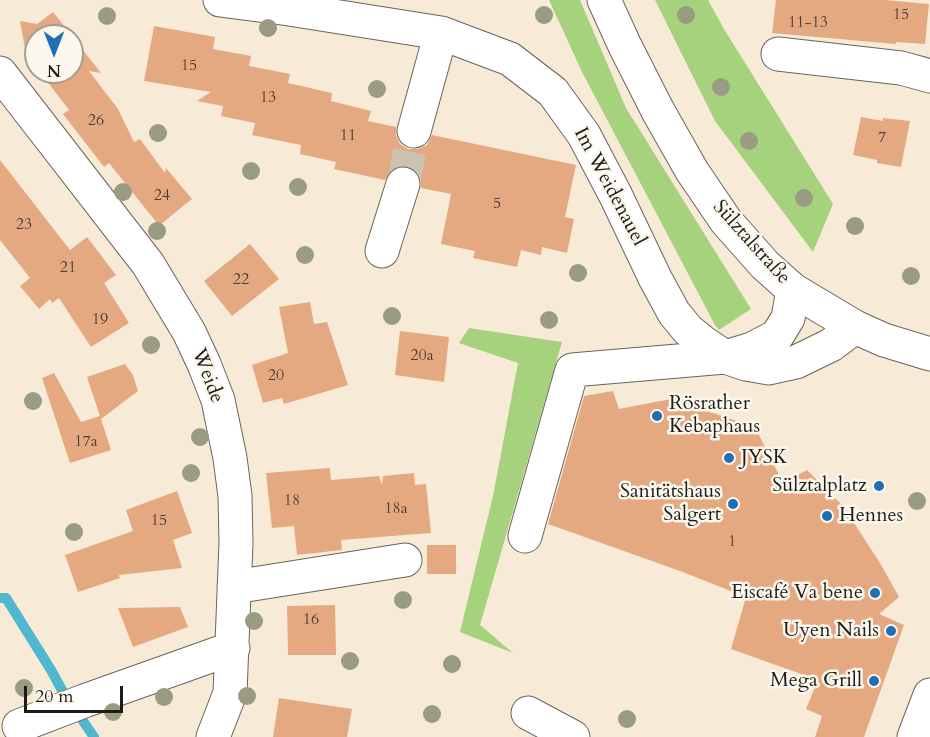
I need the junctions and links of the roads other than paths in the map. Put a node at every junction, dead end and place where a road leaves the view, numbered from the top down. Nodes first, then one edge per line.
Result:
1 (220, 0) edge
2 (604, 0) edge
3 (289, 4) edge
4 (441, 33) junction
5 (778, 54) dead end
6 (0, 73) edge
7 (930, 76) edge
8 (414, 131) tunnel mouth
9 (403, 184) tunnel mouth
10 (382, 251) dead end
11 (793, 290) junction
12 (855, 327) junction
13 (930, 354) edge
14 (725, 357) junction
15 (525, 536) dead end
16 (405, 560) dead end
17 (234, 587) junction
18 (233, 648) junction
19 (930, 695) edge
20 (528, 713) dead end
21 (33, 721) dead end
22 (213, 737) edge
23 (573, 737) edge
24 (914, 737) edge

1 - 3 street, Im Weidenauel
2 - 11 street, Sülztalstraße
3 - 4 street, Im Weidenauel
4 - 8 street
4 - 14 street, Im Weidenauel
5 - 7 street
6 - 17 street, Weide
9 - 10 street
11 - 12 street, Sülztalstraße
11 - 14 street
12 - 13 street, Sülztalstraße
12 - 14 street, Im Weidenauel
14 - 15 street
16 - 17 street
17 - 18 street, Weide
18 - 21 street
18 - 22 street, Weide
19 - 24 street
20 - 23 street

